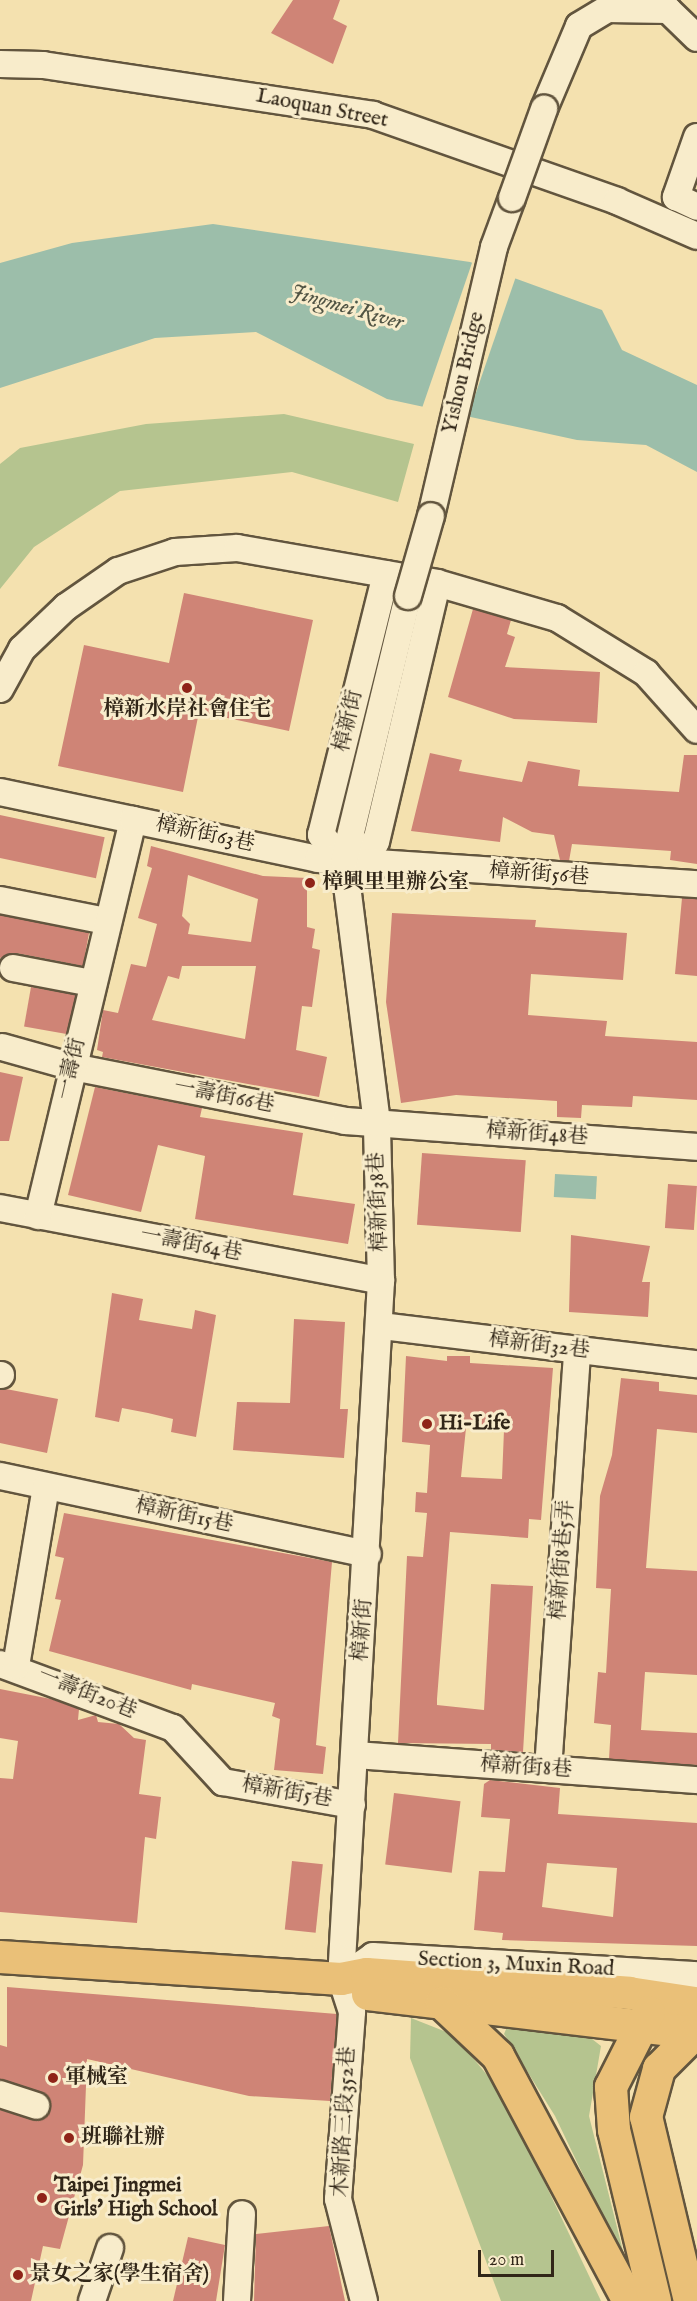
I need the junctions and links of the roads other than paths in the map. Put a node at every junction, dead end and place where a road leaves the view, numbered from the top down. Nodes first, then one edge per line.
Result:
1 (697, 38) edge
2 (0, 64) edge
3 (697, 137) edge
4 (697, 207) edge
5 (697, 236) edge
6 (386, 574) junction
7 (436, 583) junction
8 (0, 689) edge
9 (697, 730) edge
10 (0, 792) edge
11 (133, 820) junction
12 (344, 861) junction
13 (697, 884) edge
14 (0, 900) edge
15 (106, 921) junction
16 (13, 968) dead end
17 (92, 983) junction
18 (2, 1047) dead end
19 (72, 1067) junction
20 (377, 1123) junction
21 (697, 1148) edge
22 (0, 1208) edge
23 (38, 1216) junction
24 (381, 1281) junction
25 (381, 1326) junction
26 (577, 1351) junction
27 (697, 1364) edge
28 (0, 1476) edge
29 (46, 1487) junction
30 (368, 1554) junction
31 (8, 1665) edge
32 (173, 1728) joint
33 (355, 1755) junction
34 (548, 1769) junction
35 (697, 1780) edge
36 (352, 1804) junction
37 (0, 1957) edge
38 (341, 1978) junction
39 (656, 2001) junction
40 (442, 2003) junction
41 (696, 2009) edge
42 (638, 2027) junction
43 (0, 2094) edge
44 (36, 2106) dead end
45 (242, 2214) dead end
46 (110, 2248) dead end
47 (92, 2301) edge
48 (237, 2301) edge
49 (364, 2301) edge
50 (629, 2301) edge
51 (655, 2301) edge
52 (690, 2301) edge

1 - 12 street, Yishou Bridge, bridge
2 - 5 street, Laoquan Street
3 - 4 street
6 - 7 street
6 - 8 street
6 - 12 street, 樟新街
7 - 9 street
7 - 12 street
10 - 11 street
11 - 12 street, 樟新街63巷
11 - 15 street, 樟新街63巷
12 - 13 street, 樟新街56巷
12 - 20 street
14 - 15 street
15 - 17 street, 一壽街
16 - 17 street
17 - 19 street, 一壽街
18 - 19 street, 一壽街66巷
19 - 20 street, 一壽街66巷
19 - 23 street, 一壽街
20 - 21 street, 樟新街48巷
20 - 24 street, 樟新街38巷
22 - 23 street, 一壽街64巷
23 - 24 street, 一壽街64巷
24 - 25 street, 樟新街
25 - 26 street, 樟新街32巷
25 - 30 street, 樟新街
26 - 27 street, 樟新街32巷
26 - 34 street, 樟新街8巷5弄
28 - 29 street, 樟新街15巷
29 - 30 street, 樟新街15巷
29 - 31 street
30 - 33 street, 樟新街
31 - 32 street, 一壽街20巷
32 - 36 street, 樟新街5巷
33 - 34 street, 樟新街8巷
33 - 36 street, 樟新街
34 - 35 street, 樟新街8巷
36 - 38 street, 樟新街
37 - 38 main road, Section 3, Muxin Road
38 - 39 main road, Section 3, Muxin Road
38 - 40 main road, Section 3, Muxin Road
38 - 41 street, Section 3, Muxin Road
38 - 49 street, 木新路三段352巷
39 - 41 main road, Section 3, Muxin Road
39 - 42 main road
40 - 42 main road, Section 3, Muxin Road
40 - 50 main road
41 - 42 main road, Section 3, Muxin Road
41 - 52 main road
42 - 51 main road
43 - 44 street
45 - 48 street
46 - 47 street

